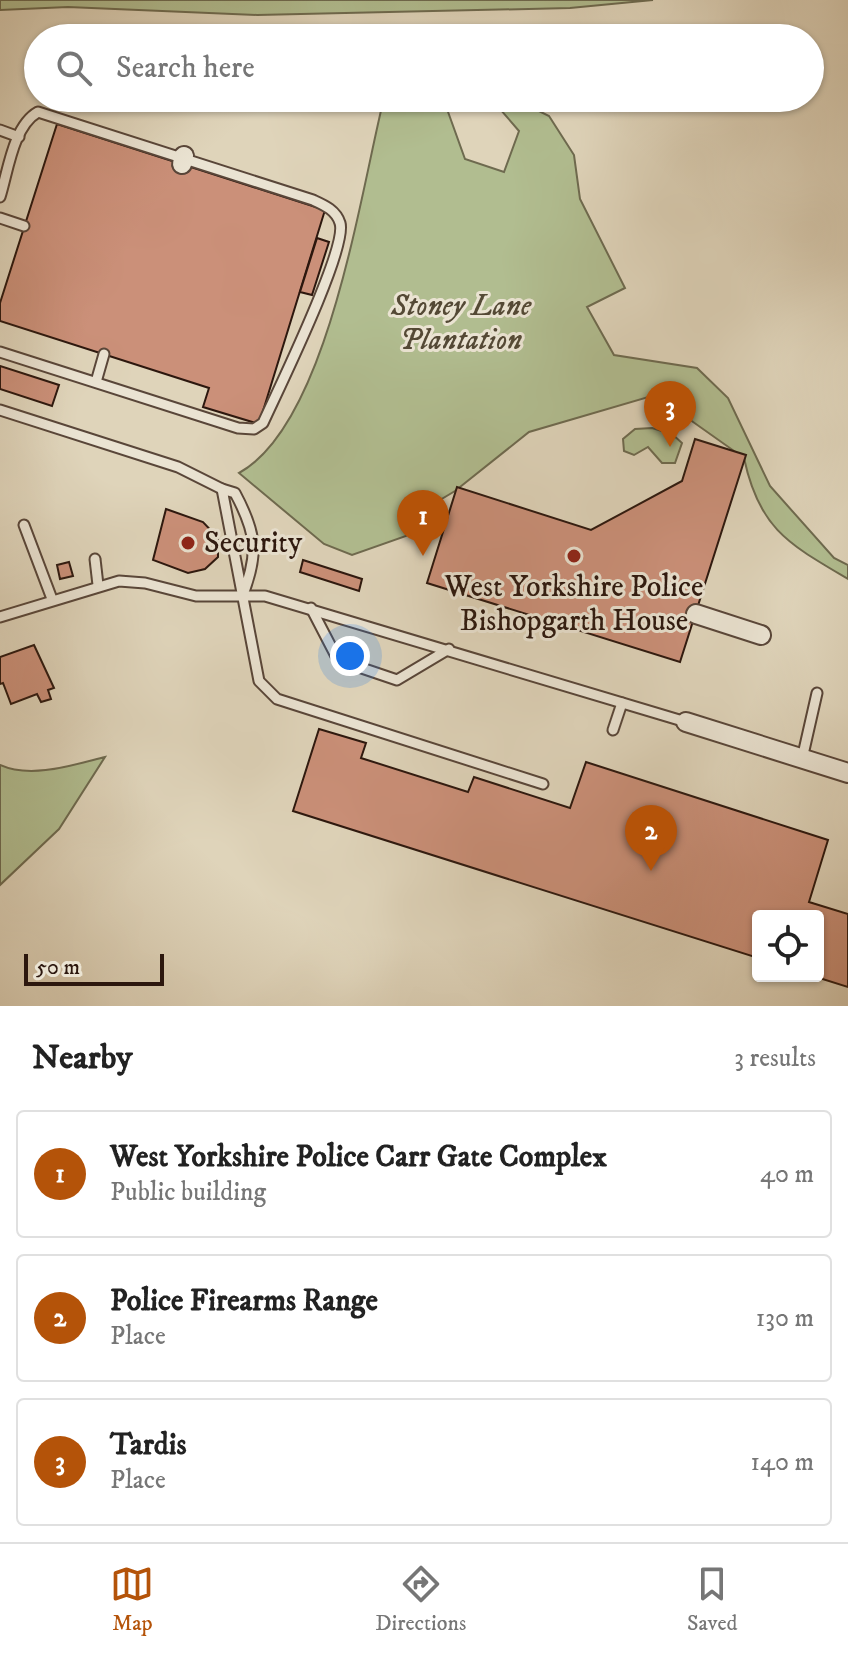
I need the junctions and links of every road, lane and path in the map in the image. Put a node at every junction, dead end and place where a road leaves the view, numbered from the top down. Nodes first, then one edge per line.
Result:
1 (0, 130) edge
2 (19, 137) junction
3 (0, 197) edge
4 (0, 218) edge
5 (24, 226) dead end
6 (0, 352) edge
7 (104, 354) dead end
8 (96, 382) junction
9 (0, 410) edge
10 (222, 489) junction
11 (24, 525) dead end
12 (95, 559) dead end
13 (98, 585) junction
14 (242, 597) junction
15 (52, 599) junction
16 (311, 608) junction
17 (696, 614) dead end
18 (0, 617) edge
19 (761, 635) dead end
20 (449, 649) junction
21 (817, 693) dead end
22 (622, 703) junction
23 (686, 722) joint
24 (613, 730) dead end
25 (802, 759) junction
26 (848, 773) edge
27 (543, 784) dead end

1 - 2 lane
2 - 3 lane
2 - 8 lane
4 - 5 lane
6 - 8 lane
7 - 8 lane
9 - 10 lane
10 - 14 lane
10 - 14 lane
11 - 15 lane
12 - 13 lane
13 - 14 lane
13 - 15 lane
14 - 16 lane
14 - 27 lane
15 - 18 lane
16 - 20 lane
16 - 20 lane
17 - 19 street
20 - 22 lane
21 - 25 lane
22 - 23 lane
22 - 24 lane
23 - 25 street
25 - 26 street

